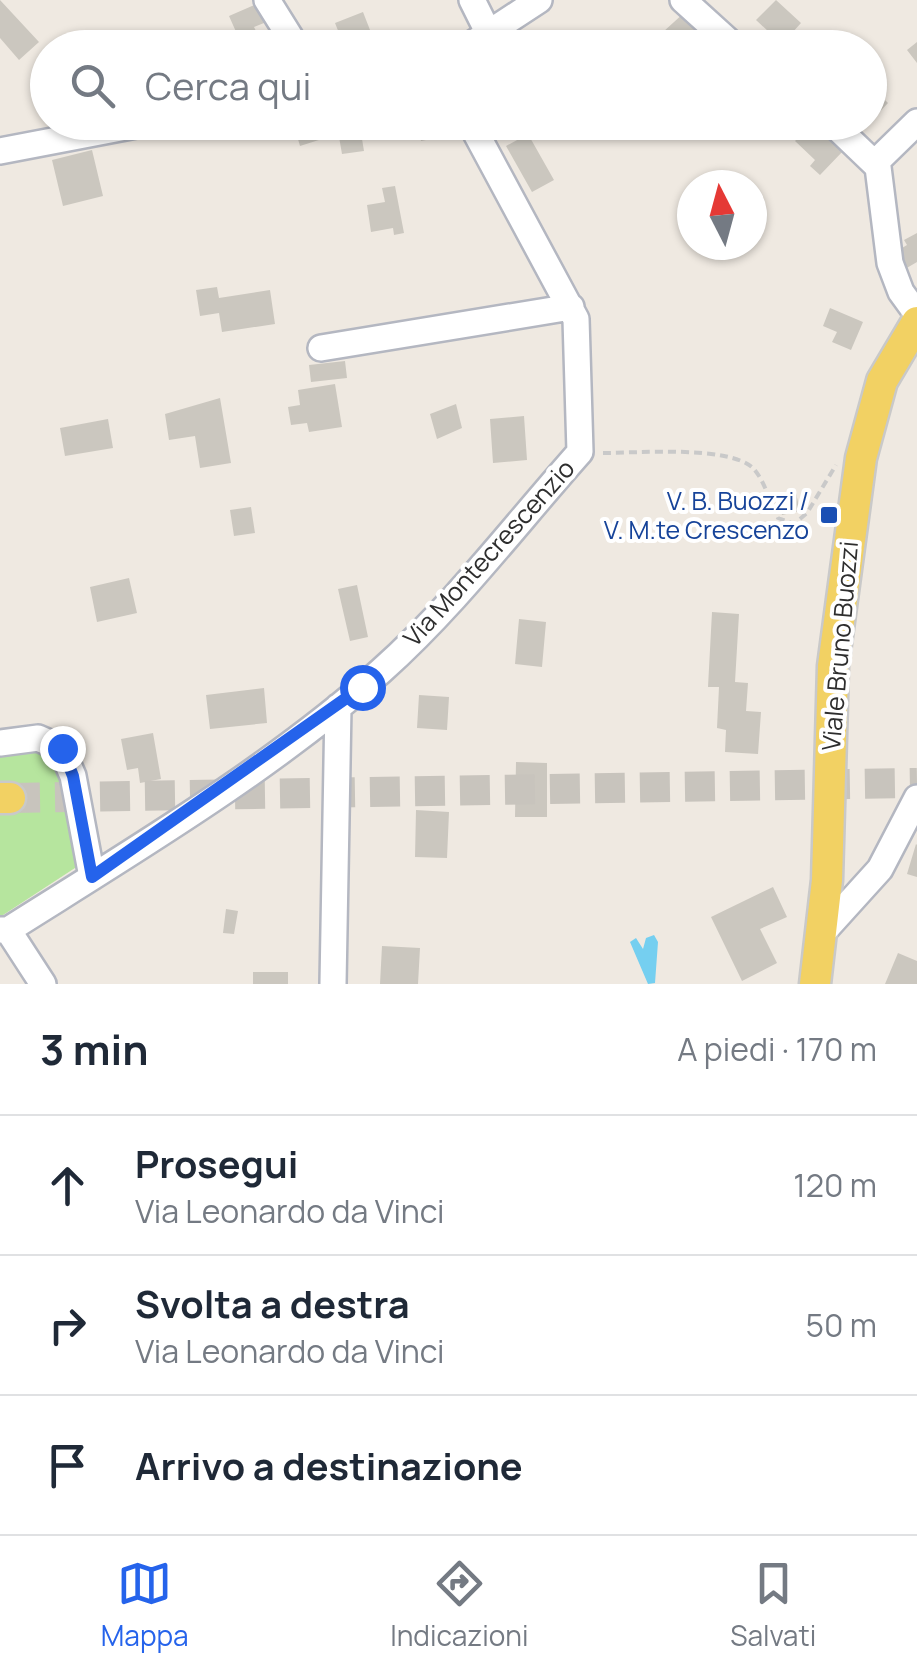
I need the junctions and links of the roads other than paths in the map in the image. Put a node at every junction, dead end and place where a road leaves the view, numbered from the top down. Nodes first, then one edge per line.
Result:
1 (267, 0) edge
2 (472, 0) edge
3 (539, 0) edge
4 (683, 0) edge
5 (286, 30) edge
6 (487, 30) edge
7 (491, 30) edge
8 (716, 30) edge
9 (917, 122) edge
10 (58, 140) edge
11 (480, 140) edge
12 (851, 140) edge
13 (0, 151) edge
14 (876, 162) junction
15 (571, 307) junction
16 (917, 314) edge
17 (917, 322) edge
18 (321, 348) dead end
19 (338, 707) junction
20 (0, 742) edge
21 (917, 798) edge
22 (92, 877) junction
23 (4, 930) edge
24 (823, 932) junction
25 (43, 984) edge
26 (333, 984) edge
27 (815, 984) edge

1 - 5 street
2 - 6 street
3 - 7 street
4 - 8 street
9 - 14 street
10 - 13 street
11 - 15 street, Via Montecrescenzio
12 - 14 street
14 - 16 street
15 - 18 street
15 - 19 street, Via Montecrescenzio
17 - 24 main road, Viale Bruno Buozzi
19 - 22 street, Via Montecrescenzio
19 - 26 street
20 - 22 street
21 - 24 street
22 - 23 street, Via Montecrescenzio
23 - 25 street
24 - 27 main road, Viale Bruno Buozzi

